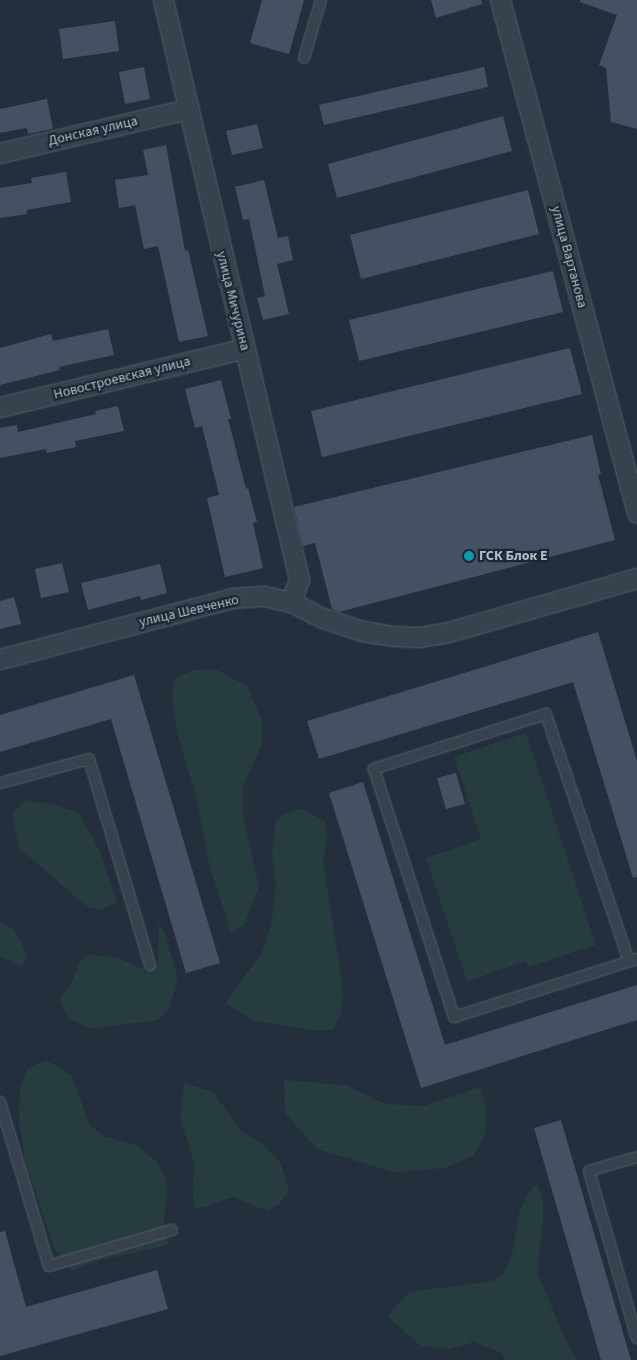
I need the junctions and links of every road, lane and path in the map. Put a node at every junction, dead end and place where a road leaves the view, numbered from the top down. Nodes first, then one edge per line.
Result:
1 (163, 0) edge
2 (321, 0) edge
3 (500, 0) edge
4 (304, 58) dead end
5 (187, 109) junction
6 (0, 153) edge
7 (245, 348) junction
8 (0, 408) edge
9 (637, 513) edge
10 (637, 578) edge
11 (291, 602) junction
12 (0, 659) edge
13 (0, 783) edge
14 (633, 960) edge
15 (150, 965) dead end
16 (0, 1102) edge
17 (637, 1157) edge
18 (172, 1230) dead end
19 (637, 1338) edge

1 - 5 street, улица Мичурина
2 - 4 lane
3 - 9 street, улица Вартанова
5 - 6 street, Донская улица
5 - 7 street, улица Мичурина
7 - 8 street, Новостроевская улица
7 - 11 street, улица Мичурина
10 - 11 street, улица Шевченко
11 - 12 street, улица Шевченко
13 - 15 lane
14 - 14 lane
16 - 18 lane
17 - 19 lane

